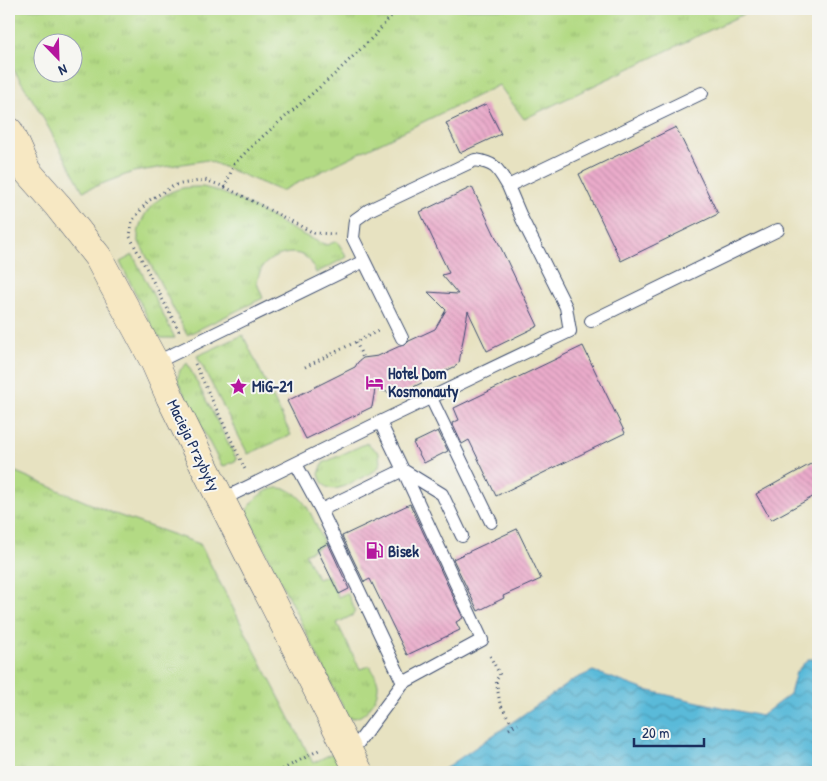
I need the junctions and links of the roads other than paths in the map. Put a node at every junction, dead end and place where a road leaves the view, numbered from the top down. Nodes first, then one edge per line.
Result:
1 (702, 93) dead end
2 (9, 131) edge
3 (508, 186) junction
4 (778, 230) dead end
5 (364, 261) junction
6 (591, 321) dead end
7 (402, 338) dead end
8 (155, 363) junction
9 (430, 398) junction
10 (380, 422) junction
11 (296, 464) junction
12 (404, 470) junction
13 (221, 500) junction
14 (321, 510) junction
15 (491, 522) dead end
16 (462, 536) dead end
17 (403, 683) junction
18 (350, 755) edge

1 - 3 lane
2 - 8 street, Macieja Przybyły
3 - 5 lane
3 - 9 lane
4 - 6 lane
5 - 7 lane
5 - 8 lane
8 - 13 street, Macieja Przybyły
9 - 10 lane
9 - 15 lane
10 - 11 lane
10 - 12 lane
11 - 13 lane
11 - 14 lane
12 - 14 lane
12 - 16 lane
12 - 17 lane
13 - 18 street, Macieja Przybyły
14 - 17 lane
17 - 18 lane

